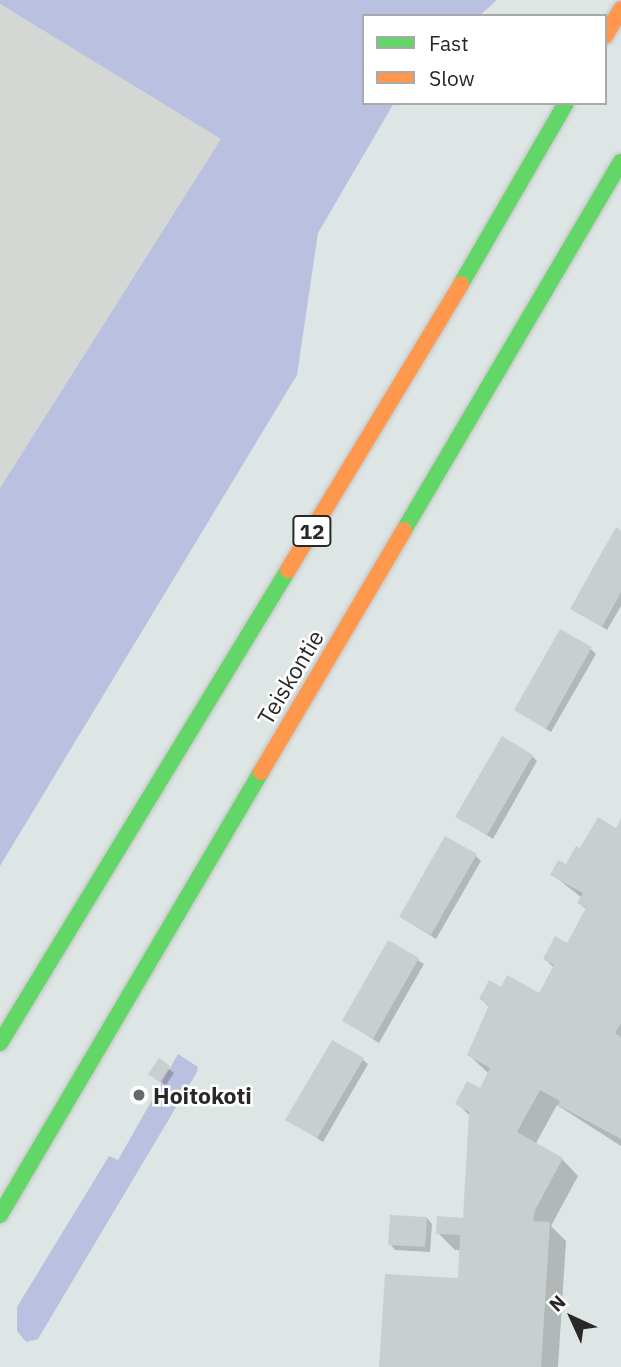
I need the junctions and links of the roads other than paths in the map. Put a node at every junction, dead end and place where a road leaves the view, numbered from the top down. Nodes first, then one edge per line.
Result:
1 (621, 9) edge
2 (607, 33) edge
3 (565, 105) edge
4 (621, 162) edge
5 (53, 956) junction
6 (11, 989) dead end
7 (0, 1044) edge
8 (0, 1215) edge

1 - 2 highway
3 - 5 highway, 12
4 - 8 highway, Teiskontie
5 - 6 highway
5 - 7 highway, 12

